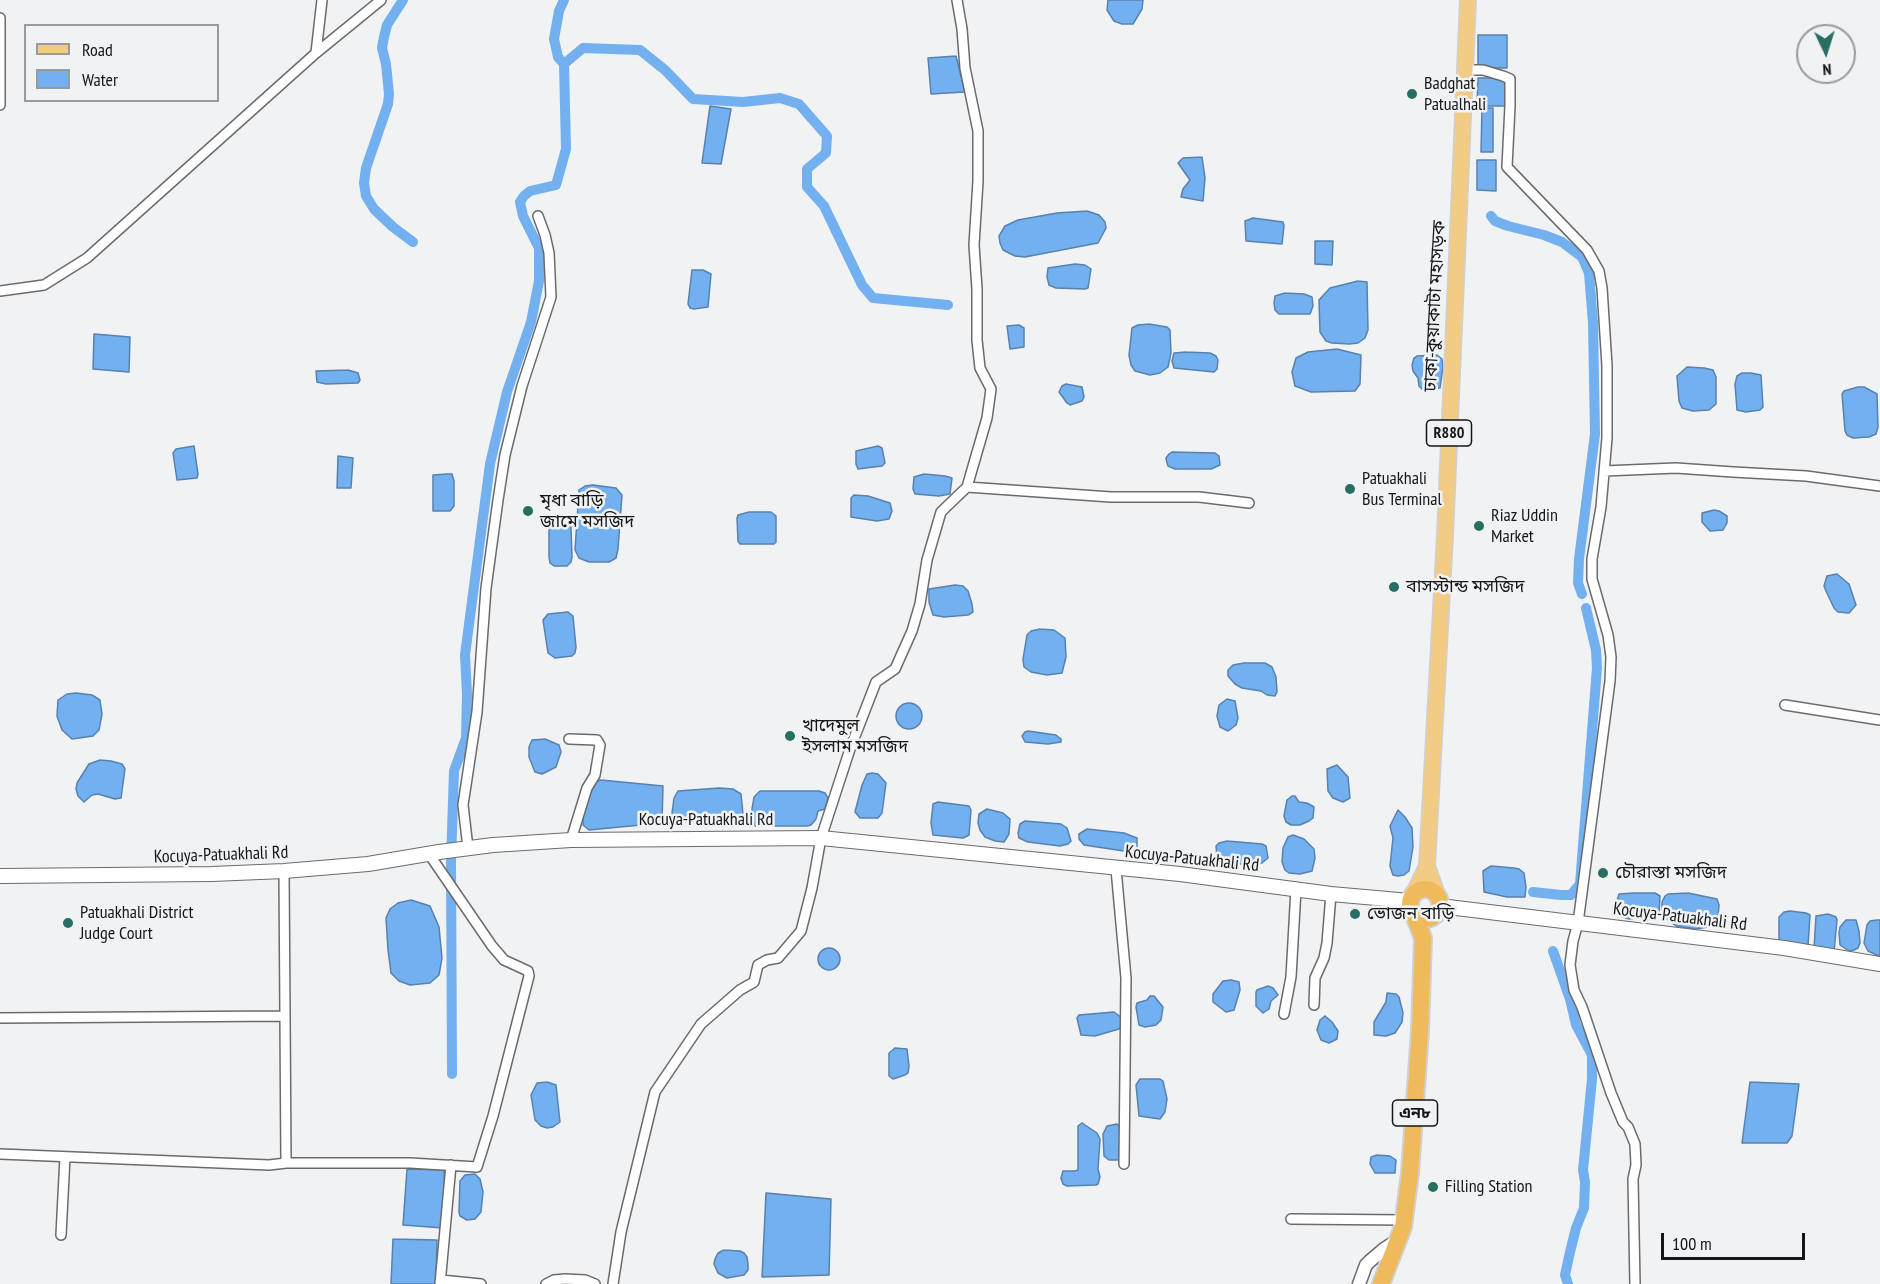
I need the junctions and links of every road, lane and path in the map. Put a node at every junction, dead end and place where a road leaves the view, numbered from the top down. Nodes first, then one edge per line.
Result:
1 (322, 0) edge
2 (381, 0) edge
3 (957, 0) edge
4 (1468, 0) edge
5 (0, 18) edge
6 (316, 52) junction
7 (1465, 70) junction
8 (0, 89) edge
9 (0, 105) edge
10 (538, 216) dead end
11 (0, 291) edge
12 (1604, 471) junction
13 (1880, 486) edge
14 (968, 487) junction
15 (1249, 503) dead end
16 (1785, 705) dead end
17 (1880, 720) edge
18 (569, 739) dead end
19 (821, 838) junction
20 (572, 840) junction
21 (468, 848) junction
22 (434, 853) junction
23 (1426, 866) junction
24 (1116, 869) junction
25 (284, 871) junction
26 (0, 876) edge
27 (1296, 889) junction
28 (1331, 894) junction
29 (1412, 904) junction
30 (1437, 906) junction
31 (1578, 923) junction
32 (1423, 938) junction
33 (1880, 964) edge
34 (1314, 1005) dead end
35 (1284, 1014) dead end
36 (285, 1016) junction
37 (0, 1018) edge
38 (0, 1154) edge
39 (65, 1157) junction
40 (286, 1163) junction
41 (1124, 1164) dead end
42 (451, 1165) junction
43 (1291, 1219) dead end
44 (1404, 1220) junction
45 (60, 1235) dead end
46 (1398, 1240) junction
47 (441, 1282) edge
48 (481, 1284) edge
49 (546, 1284) edge
50 (595, 1284) edge
51 (613, 1284) edge
52 (1359, 1284) edge
53 (1381, 1284) edge
54 (1635, 1284) edge

1 - 6 street
2 - 6 street
3 - 14 street
4 - 7 main road, ঢাকা-কুয়াকাটা মহাসড়ক / R880
5 - 8 street
6 - 11 street
7 - 12 street
7 - 23 main road, ঢাকা-কুয়াকাটা মহাসড়ক / R880
8 - 9 street
10 - 21 street
12 - 13 street
12 - 31 street
14 - 15 street
14 - 19 street
16 - 17 street
18 - 20 street
19 - 20 main road, Kocuya-Patuakhali Rd
19 - 24 main road, Kocuya-Patuakhali Rd
19 - 51 street
20 - 21 main road, Kocuya-Patuakhali Rd
21 - 22 main road, Kocuya-Patuakhali Rd
22 - 25 main road, Kocuya-Patuakhali Rd
22 - 42 street
23 - 29 main road
23 - 30 main road
24 - 27 main road, Kocuya-Patuakhali Rd
24 - 41 street
25 - 26 main road, Kocuya-Patuakhali Rd
25 - 36 street
27 - 28 main road, Kocuya-Patuakhali Rd
27 - 35 street
28 - 29 main road, Kocuya-Patuakhali Rd
28 - 34 street
29 - 30 highway
29 - 30 highway
29 - 32 highway, এন৮
30 - 31 main road, Kocuya-Patuakhali Rd
30 - 32 highway, এন৮
31 - 33 main road, Kocuya-Patuakhali Rd
31 - 54 street
32 - 44 highway, এন৮
36 - 37 street
36 - 40 street
38 - 39 street
39 - 40 street
39 - 45 street
40 - 42 street
42 - 47 street
43 - 44 street
44 - 46 highway, এন৮
46 - 52 street
46 - 53 highway, এন৮
47 - 48 street
49 - 50 street

